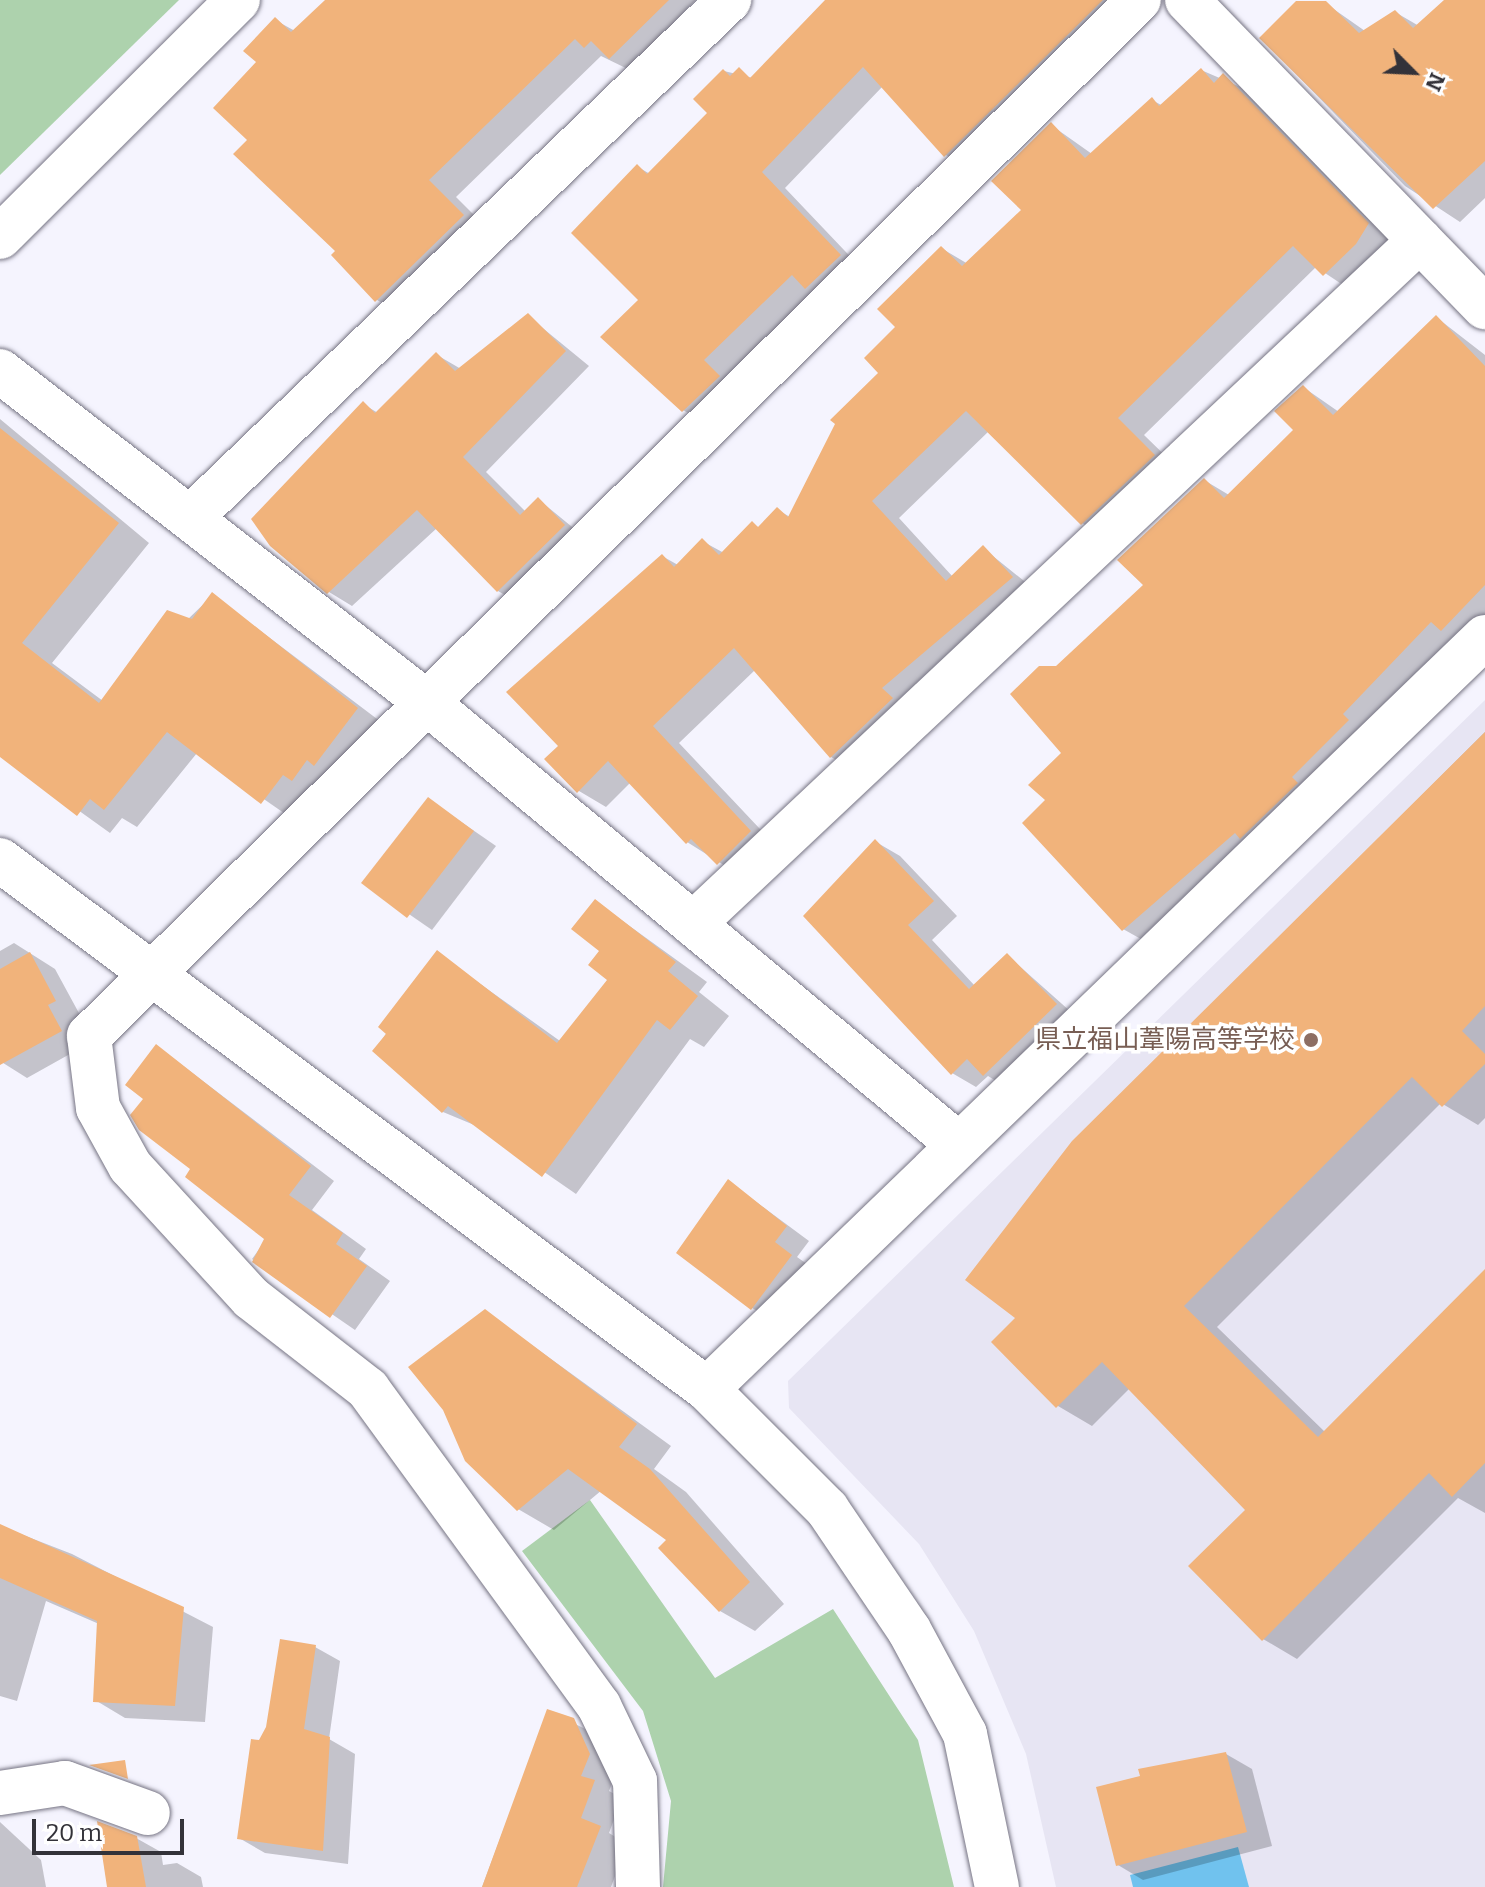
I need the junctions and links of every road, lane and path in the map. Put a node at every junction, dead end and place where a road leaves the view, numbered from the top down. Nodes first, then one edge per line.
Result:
1 (238, 0) edge
2 (729, 0) edge
3 (1139, 0) edge
4 (1187, 0) edge
5 (0, 237) edge
6 (1420, 240) junction
7 (1485, 307) edge
8 (0, 371) edge
9 (190, 518) junction
10 (1485, 637) edge
11 (425, 701) junction
12 (0, 860) edge
13 (693, 924) junction
14 (150, 978) junction
15 (959, 1145) junction
16 (707, 1389) junction
17 (0, 1793) edge
18 (148, 1813) dead end
19 (638, 1887) edge
20 (997, 1887) edge

1 - 5 street
2 - 9 street
3 - 11 street
4 - 6 street
6 - 7 street
6 - 13 street
8 - 9 street
9 - 11 street
10 - 15 street
11 - 13 street
11 - 14 street
12 - 14 street
13 - 15 street
14 - 16 street
14 - 19 street
15 - 16 street
16 - 20 street
17 - 18 street

